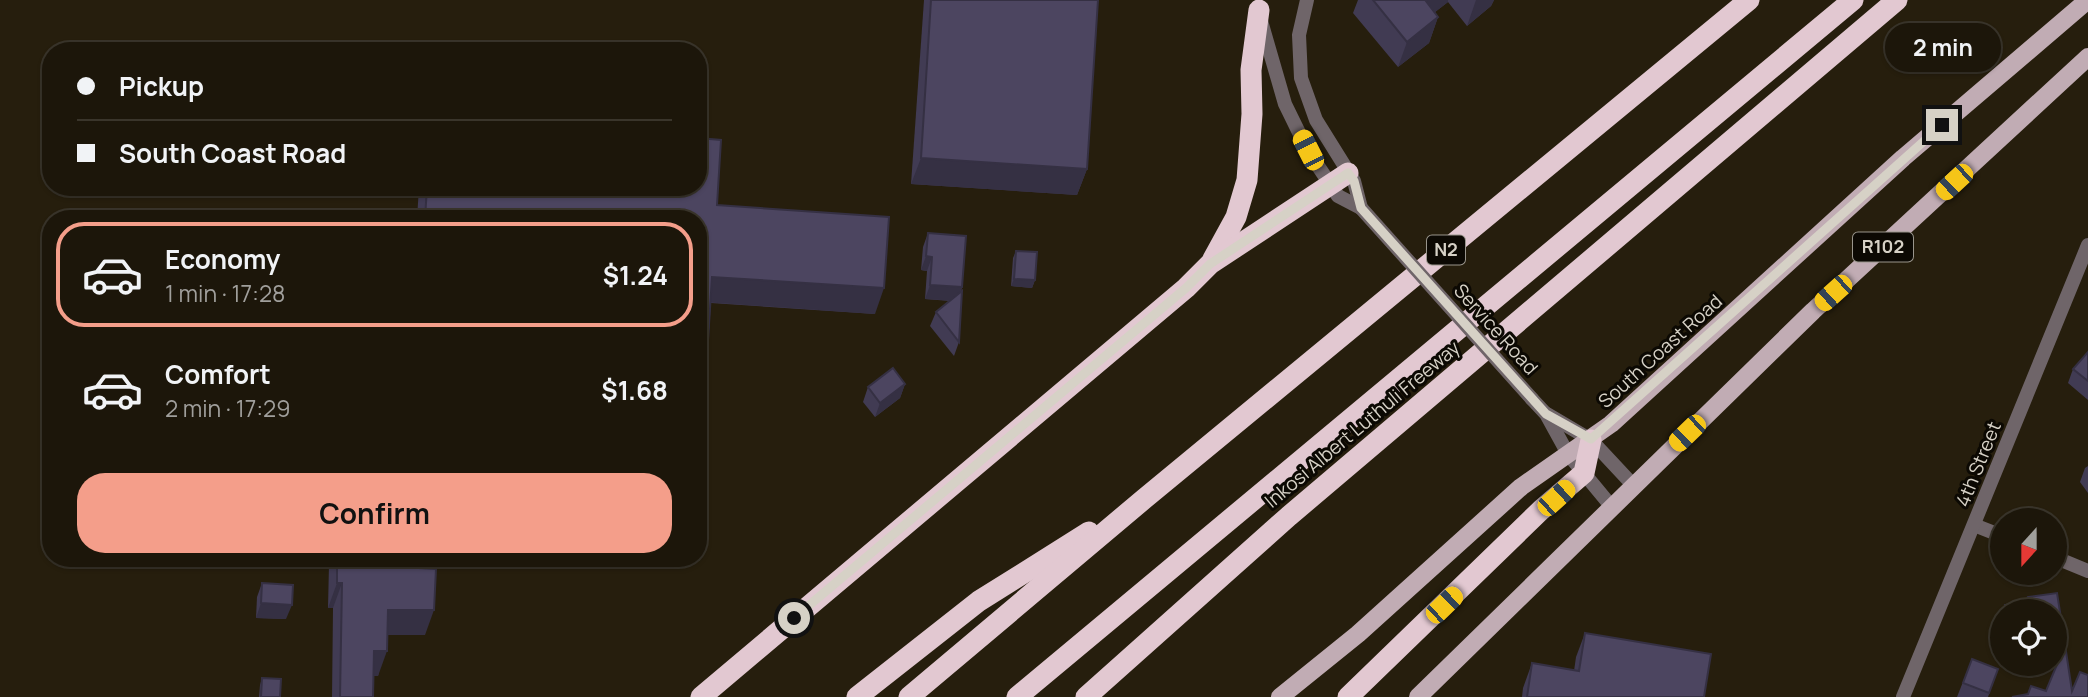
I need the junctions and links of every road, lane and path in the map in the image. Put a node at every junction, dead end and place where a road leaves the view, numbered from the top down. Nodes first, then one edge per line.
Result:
1 (1307, 0) edge
2 (1749, 0) edge
3 (1853, 0) edge
4 (1897, 0) edge
5 (2088, 0) edge
6 (1258, 5) edge
7 (2088, 57) edge
8 (1348, 173) junction
9 (1330, 185) junction
10 (1361, 208) junction
11 (2088, 245) edge
12 (1210, 264) junction
13 (2082, 275) edge
14 (1546, 414) junction
15 (1591, 439) junction
16 (1568, 454) junction
17 (1584, 473) junction
18 (1633, 485) junction
19 (1144, 499) junction
20 (1611, 506) junction
21 (1973, 525) junction
22 (1990, 531) edge
23 (2067, 562) edge
24 (2088, 571) edge
25 (701, 697) edge
26 (857, 697) edge
27 (909, 697) edge
28 (1017, 697) edge
29 (1086, 697) edge
30 (1280, 697) edge
31 (1348, 697) edge
32 (1418, 697) edge
33 (1903, 697) edge

1 - 8 street, Service Road
2 - 19 highway, N2
3 - 28 highway
4 - 29 highway, Inkosi Albert Luthuli Freeway
5 - 15 main road, South Coast Road / R102
6 - 9 street, Service Road
6 - 12 highway
7 - 18 main road, R102
8 - 9 highway
8 - 10 street, Service Road
9 - 10 street, Service Road
9 - 12 highway
10 - 14 street, Service Road, bridge
11 - 13 street, 4th Street
12 - 25 highway
13 - 21 street, 4th Street
14 - 15 street, Service Road
14 - 16 street, Service Road
15 - 16 main road, South Coast Road / R102
15 - 17 highway
15 - 18 street, Service Road
16 - 17 street, Service Road
16 - 30 main road, South Coast Road / R102
17 - 20 street, Service Road
17 - 31 highway
18 - 20 main road, R102
19 - 26 highway
19 - 27 highway, N2
20 - 32 main road, R102
21 - 22 street
21 - 33 street, 4th Street
23 - 24 street

